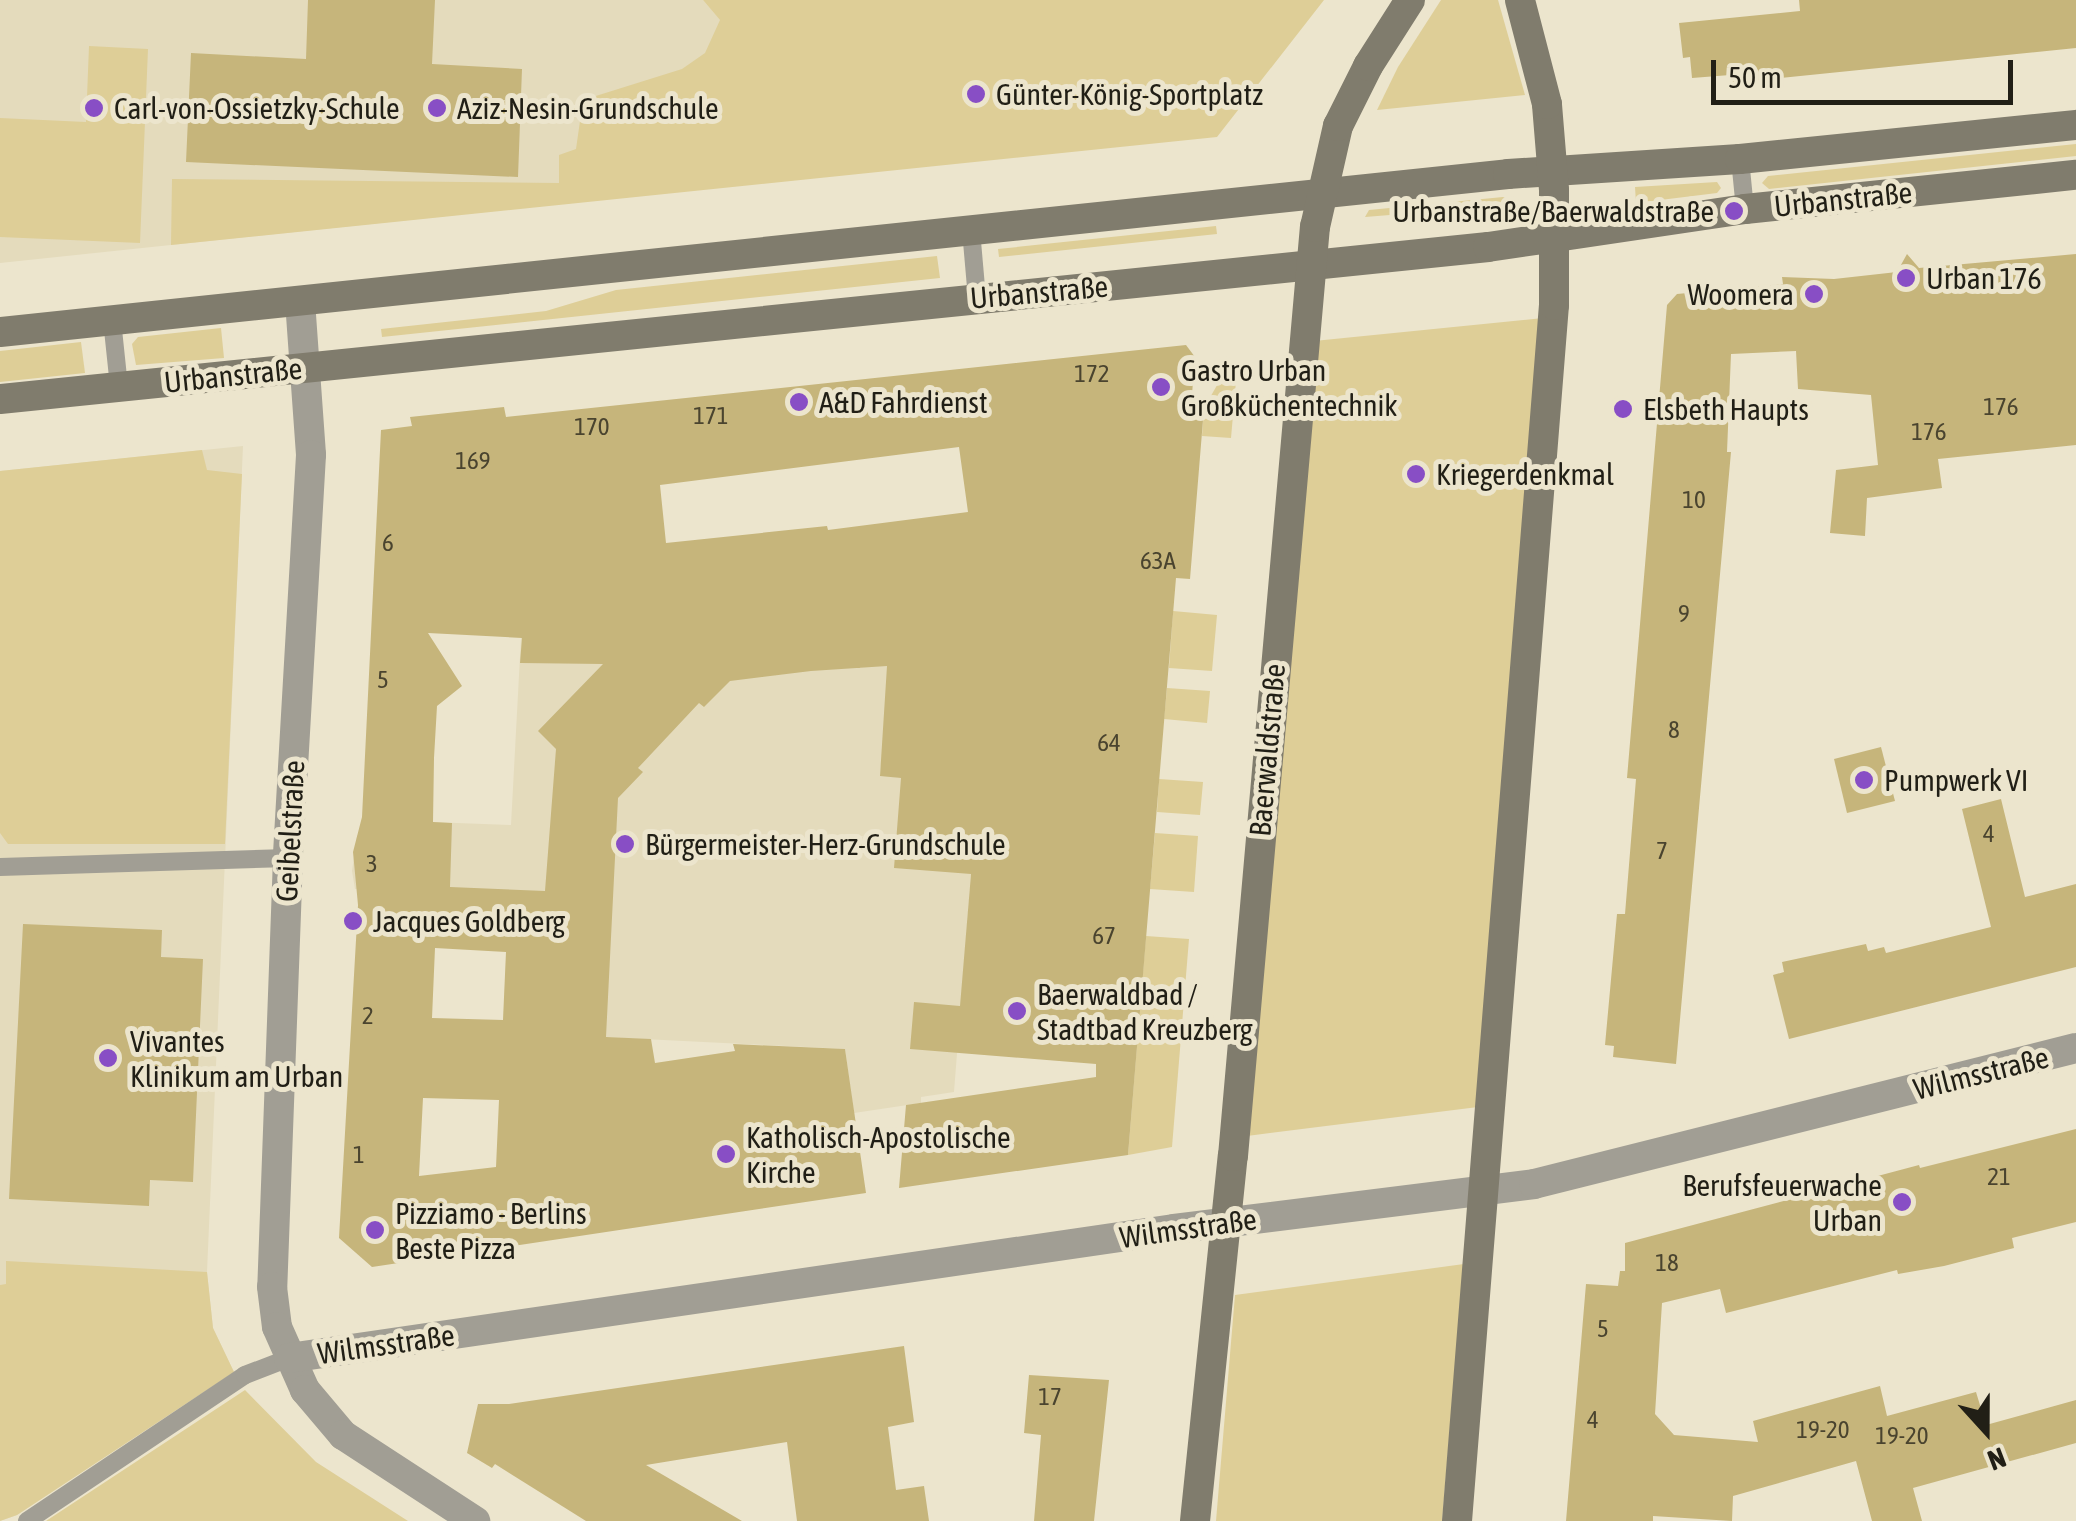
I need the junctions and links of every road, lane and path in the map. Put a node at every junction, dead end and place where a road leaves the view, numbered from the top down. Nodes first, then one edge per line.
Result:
1 (1410, 0) edge
2 (1520, 0) edge
3 (2076, 125) edge
4 (1740, 159) junction
5 (1553, 171) junction
6 (2076, 174) edge
7 (1320, 194) junction
8 (1745, 209) junction
9 (971, 230) junction
10 (1555, 237) junction
11 (1310, 265) junction
12 (978, 298) junction
13 (300, 301) junction
14 (112, 320) junction
15 (0, 332) edge
16 (307, 366) junction
17 (119, 387) junction
18 (0, 399) edge
19 (288, 858) junction
20 (0, 867) edge
21 (2076, 1048) edge
22 (1484, 1190) junction
23 (1226, 1222) junction
24 (289, 1358) junction
25 (27, 1521) edge
26 (474, 1521) edge
27 (1196, 1521) edge
28 (1457, 1521) edge

1 - 7 main road, Baerwaldstraße
2 - 5 main road
3 - 4 main road, Urbanstraße
4 - 5 main road, Urbanstraße
4 - 8 lane
5 - 7 main road, Urbanstraße
5 - 10 main road
6 - 8 main road, Urbanstraße
7 - 9 main road, Urbanstraße
7 - 11 main road, Baerwaldstraße
8 - 10 main road, Urbanstraße
9 - 12 lane
9 - 13 main road, Urbanstraße
10 - 11 main road, Urbanstraße
10 - 22 main road
11 - 12 main road, Urbanstraße
11 - 23 main road, Baerwaldstraße
12 - 16 main road, Urbanstraße
13 - 14 main road, Urbanstraße
13 - 16 street, Geibelstraße
14 - 15 main road, Urbanstraße
14 - 17 lane
16 - 17 main road, Urbanstraße
16 - 19 street, Geibelstraße
17 - 18 main road, Urbanstraße
19 - 20 lane
19 - 24 street, Geibelstraße
21 - 22 street, Wilmsstraße
22 - 23 street, Wilmsstraße
22 - 28 main road
23 - 24 street, Wilmsstraße
23 - 27 main road, Baerwaldstraße
24 - 25 lane
24 - 26 street, Geibelstraße

